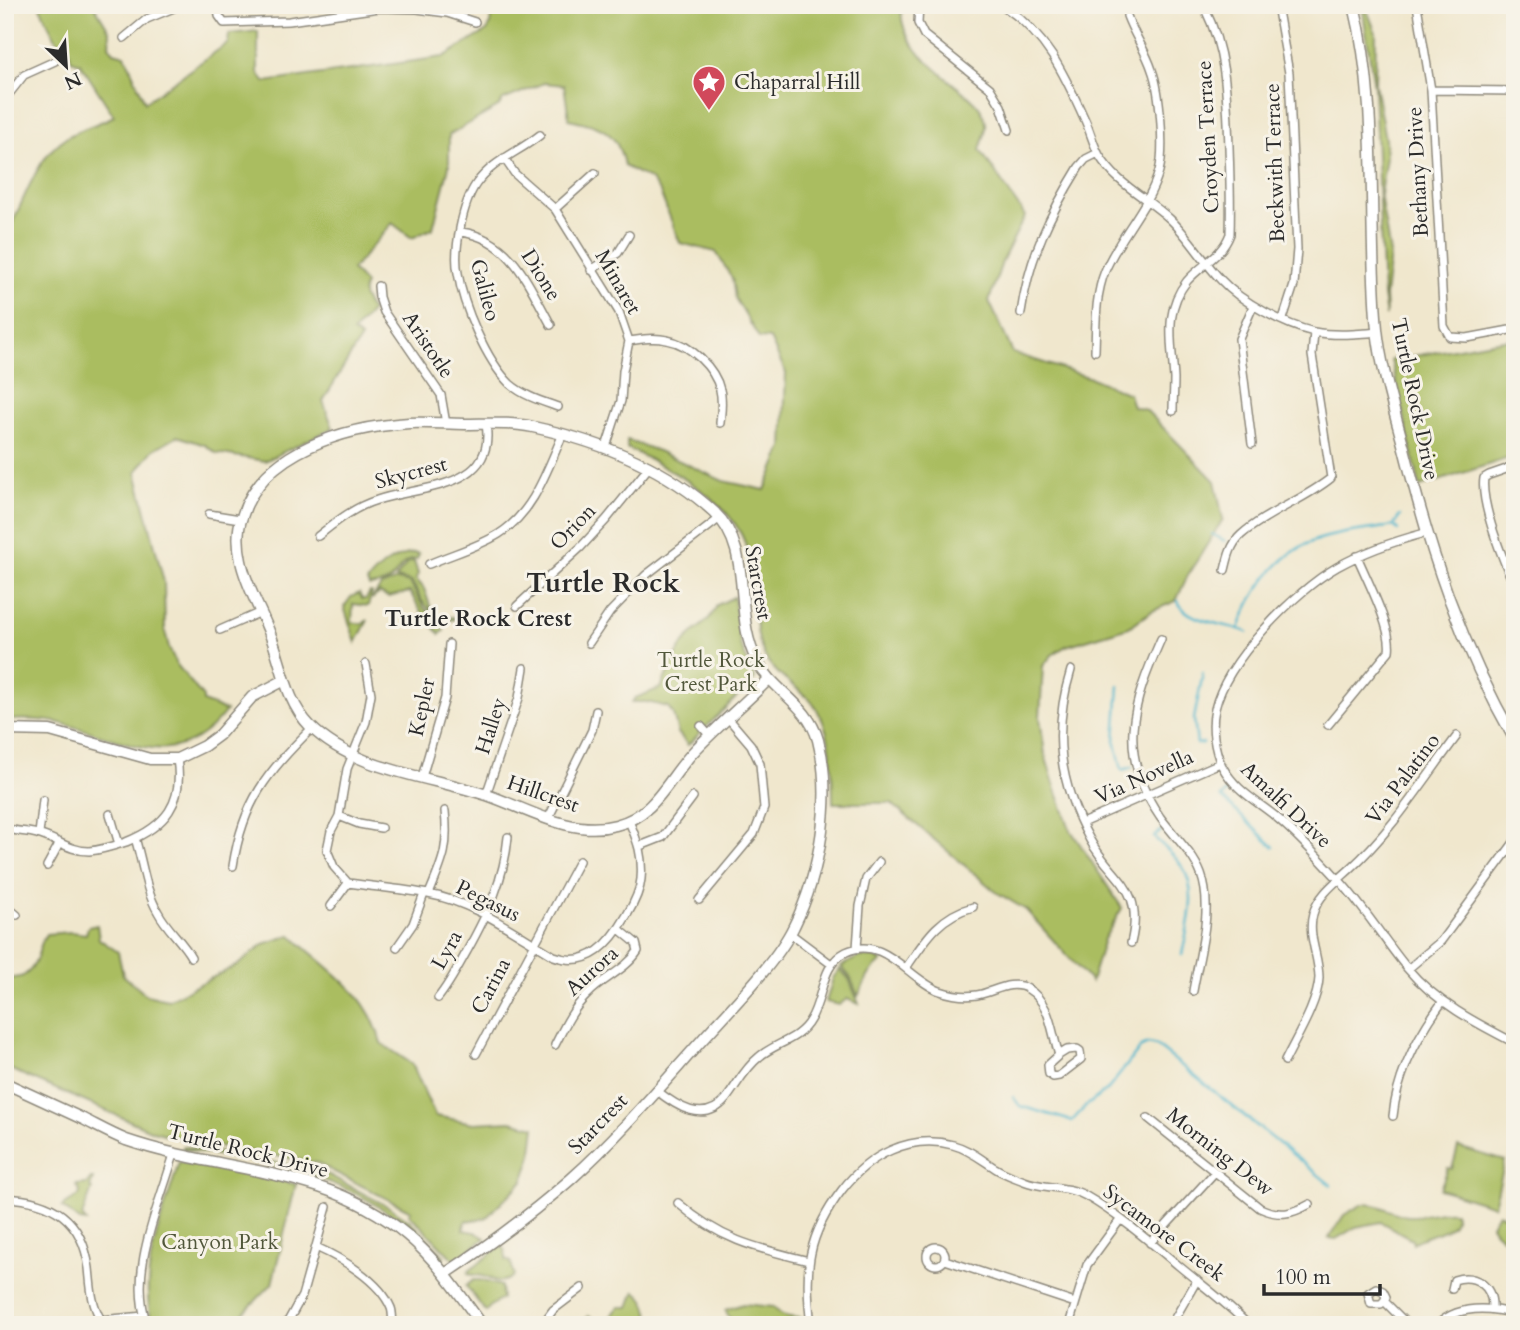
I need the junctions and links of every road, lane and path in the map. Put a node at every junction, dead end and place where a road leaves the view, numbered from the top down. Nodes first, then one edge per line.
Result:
1 (181, 5) edge
2 (218, 5) edge
3 (919, 5) edge
4 (1002, 5) edge
5 (1277, 5) edge
6 (1354, 5) edge
7 (1417, 5) edge
8 (1205, 9) dead end
9 (1127, 16) dead end
10 (475, 22) dead end
11 (124, 38) dead end
12 (55, 61) dead end
13 (1431, 90) junction
14 (1515, 91) edge
15 (6, 96) edge
16 (1009, 130) dead end
17 (540, 135) dead end
18 (1098, 153) junction
19 (504, 158) junction
20 (596, 173) dead end
21 (1146, 201) junction
22 (555, 209) junction
23 (461, 232) junction
24 (629, 235) dead end
25 (1207, 264) junction
26 (591, 270) junction
27 (378, 286) dead end
28 (1252, 306) junction
29 (1021, 313) dead end
30 (1283, 319) junction
31 (551, 325) dead end
32 (1515, 330) edge
33 (1314, 332) junction
34 (1378, 332) junction
35 (629, 341) junction
36 (1096, 351) dead end
37 (558, 407) dead end
38 (1173, 411) dead end
39 (720, 423) dead end
40 (446, 424) junction
41 (486, 424) junction
42 (563, 435) junction
43 (1252, 444) dead end
44 (606, 447) junction
45 (1515, 466) edge
46 (649, 467) junction
47 (209, 514) dead end
48 (720, 518) junction
49 (240, 519) junction
50 (1426, 533) junction
51 (318, 536) dead end
52 (1357, 556) junction
53 (429, 564) dead end
54 (1225, 570) dead end
55 (1515, 587) edge
56 (517, 606) dead end
57 (261, 612) junction
58 (220, 630) dead end
59 (1161, 639) dead end
60 (449, 643) dead end
61 (589, 643) dead end
62 (366, 664) dead end
63 (524, 668) dead end
64 (1071, 670) dead end
65 (769, 680) junction
66 (284, 681) junction
67 (596, 711) dead end
68 (728, 718) junction
69 (1328, 724) dead end
70 (701, 726) dead end
71 (312, 728) junction
72 (5, 730) edge
73 (710, 736) junction
74 (1457, 736) dead end
75 (1515, 740) edge
76 (352, 755) junction
77 (177, 759) junction
78 (1220, 763) junction
79 (422, 777) junction
80 (1148, 794) junction
81 (486, 795) junction
82 (693, 797) dead end
83 (43, 800) dead end
84 (445, 811) dead end
85 (110, 814) dead end
86 (339, 816) junction
87 (548, 819) junction
88 (629, 821) junction
89 (1082, 823) junction
90 (5, 828) edge
91 (381, 828) dead end
92 (39, 834) junction
93 (508, 837) dead end
94 (135, 838) junction
95 (1515, 841) edge
96 (59, 844) junction
97 (119, 844) junction
98 (640, 846) junction
99 (579, 861) dead end
100 (879, 862) dead end
101 (47, 866) dead end
102 (233, 866) dead end
103 (1339, 880) junction
104 (348, 883) junction
105 (427, 894) junction
106 (699, 900) dead end
107 (5, 905) edge
108 (331, 906) dead end
109 (973, 907) dead end
110 (17, 915) dead end
111 (486, 916) junction
112 (619, 929) junction
113 (791, 934) junction
114 (1131, 943) dead end
115 (533, 944) junction
116 (397, 947) dead end
117 (857, 948) junction
118 (191, 957) dead end
119 (831, 964) junction
120 (906, 968) junction
121 (1408, 969) junction
122 (1193, 991) dead end
123 (438, 998) dead end
124 (1443, 1001) junction
125 (1515, 1043) edge
126 (555, 1045) dead end
127 (476, 1054) dead end
128 (1059, 1055) junction
129 (1285, 1062) dead end
130 (5, 1083) edge
131 (656, 1090) junction
132 (1393, 1116) dead end
133 (1148, 1118) dead end
134 (174, 1154) junction
135 (1215, 1172) junction
136 (5, 1198) edge
137 (678, 1203) dead end
138 (1310, 1204) dead end
139 (327, 1207) dead end
140 (1120, 1220) junction
141 (1150, 1243) junction
142 (316, 1247) junction
143 (945, 1260) dead end
144 (809, 1261) junction
145 (445, 1274) junction
146 (1196, 1280) junction
147 (582, 1288) dead end
148 (1452, 1289) dead end
149 (1384, 1301) dead end
150 (1075, 1303) junction
151 (1492, 1308) junction
152 (1515, 1314) edge
153 (144, 1316) junction
154 (147, 1325) edge
155 (286, 1325) edge
156 (393, 1325) edge
157 (482, 1325) edge
158 (542, 1325) edge
159 (811, 1325) edge
160 (1069, 1325) edge
161 (1171, 1325) edge
162 (1248, 1325) edge
163 (1408, 1325) edge
164 (1437, 1325) edge

1 - 11 street
2 - 10 street
3 - 16 street
4 - 18 street
5 - 30 street, Beckwith Terrace
6 - 34 street, Turtle Rock Drive
7 - 13 street, Bethany Drive
8 - 25 street, Croyden Terrace
9 - 21 street
12 - 15 street
13 - 14 street
13 - 32 street, Bethany Drive
17 - 19 street, Galileo
18 - 21 street
18 - 29 street
19 - 22 street, Minaret
19 - 23 street, Galileo
20 - 22 street
21 - 25 street
21 - 36 street
22 - 26 street, Minaret
23 - 31 street, Dione
23 - 37 street, Galileo
24 - 26 street
25 - 28 street
25 - 38 street, Croyden Terrace
26 - 35 street, Minaret
27 - 40 street, Aristotle
28 - 30 street
28 - 43 street
30 - 33 street
33 - 34 street
33 - 54 street
34 - 50 street, Turtle Rock Drive
35 - 39 street
35 - 44 street, Minaret
40 - 41 street, Starcrest
40 - 49 street, Starcrest
41 - 42 street, Starcrest
41 - 51 street, Skycrest
42 - 44 street, Starcrest
42 - 53 street
44 - 46 street, Starcrest
45 - 55 street
46 - 48 street, Starcrest
46 - 56 street, Orion
47 - 49 street
48 - 61 street
48 - 65 street, Starcrest
49 - 57 street, Starcrest
50 - 52 street, Amalfi Drive
50 - 75 street, Turtle Rock Drive
52 - 69 street
52 - 78 street, Amalfi Drive
57 - 58 street
57 - 66 street, Starcrest
59 - 80 street
60 - 79 street, Kepler
62 - 76 street
63 - 81 street, Halley
64 - 89 street
65 - 68 street, Hillcrest
65 - 113 street, Starcrest
66 - 71 street, Hillcrest
66 - 77 street
67 - 87 street
68 - 73 street, Hillcrest
68 - 106 street
70 - 73 street
71 - 76 street, Hillcrest
71 - 102 street
72 - 77 street
73 - 88 street, Hillcrest
74 - 103 street, Via Palatino
76 - 79 street, Hillcrest
76 - 86 street
77 - 94 street
78 - 80 street, Via Novella
78 - 103 street, Amalfi Drive
79 - 81 street, Hillcrest
80 - 89 street, Via Novella
80 - 122 street
81 - 87 street, Hillcrest
82 - 98 street
83 - 92 street
84 - 105 street
85 - 97 street
86 - 91 street
86 - 104 street
87 - 88 street, Hillcrest
88 - 98 street, Pegasus
89 - 114 street
90 - 92 street
92 - 96 street
93 - 111 street, Lyra
94 - 97 street
94 - 118 street
95 - 121 street
96 - 97 street
96 - 101 street
98 - 112 street, Pegasus
99 - 115 street, Carina
100 - 117 street
103 - 121 street, Amalfi Drive
103 - 129 street, Via Palatino
104 - 105 street, Pegasus
104 - 108 street
105 - 111 street, Pegasus
105 - 116 street
107 - 110 street
109 - 120 street
111 - 115 street, Pegasus
111 - 123 street, Lyra
112 - 115 street, Pegasus
112 - 126 street, Aurora
113 - 119 street
113 - 131 street, Starcrest
115 - 127 street, Carina
117 - 119 street
117 - 120 street
119 - 131 street
120 - 128 street
121 - 124 street, Amalfi Drive
124 - 125 street, Amalfi Drive
124 - 132 street
128 - 128 street
130 - 134 street, Turtle Rock Drive
131 - 145 street, Starcrest
133 - 135 street, Morning Dew
134 - 145 street, Turtle Rock Drive
134 - 153 street
135 - 138 street, Morning Dew
135 - 141 street
136 - 153 street
137 - 144 street
139 - 142 street
140 - 141 street, Sycamore Creek
140 - 144 street, Sycamore Creek
140 - 150 street
141 - 146 street, Sycamore Creek
142 - 155 street
142 - 156 street
143 - 150 street
144 - 159 street, Sycamore Creek
145 - 157 street, Turtle Rock Drive
146 - 161 street
146 - 162 street, Sycamore Creek
147 - 158 street
148 - 151 street
149 - 163 street
150 - 160 street
151 - 152 street
151 - 164 street
153 - 154 street

